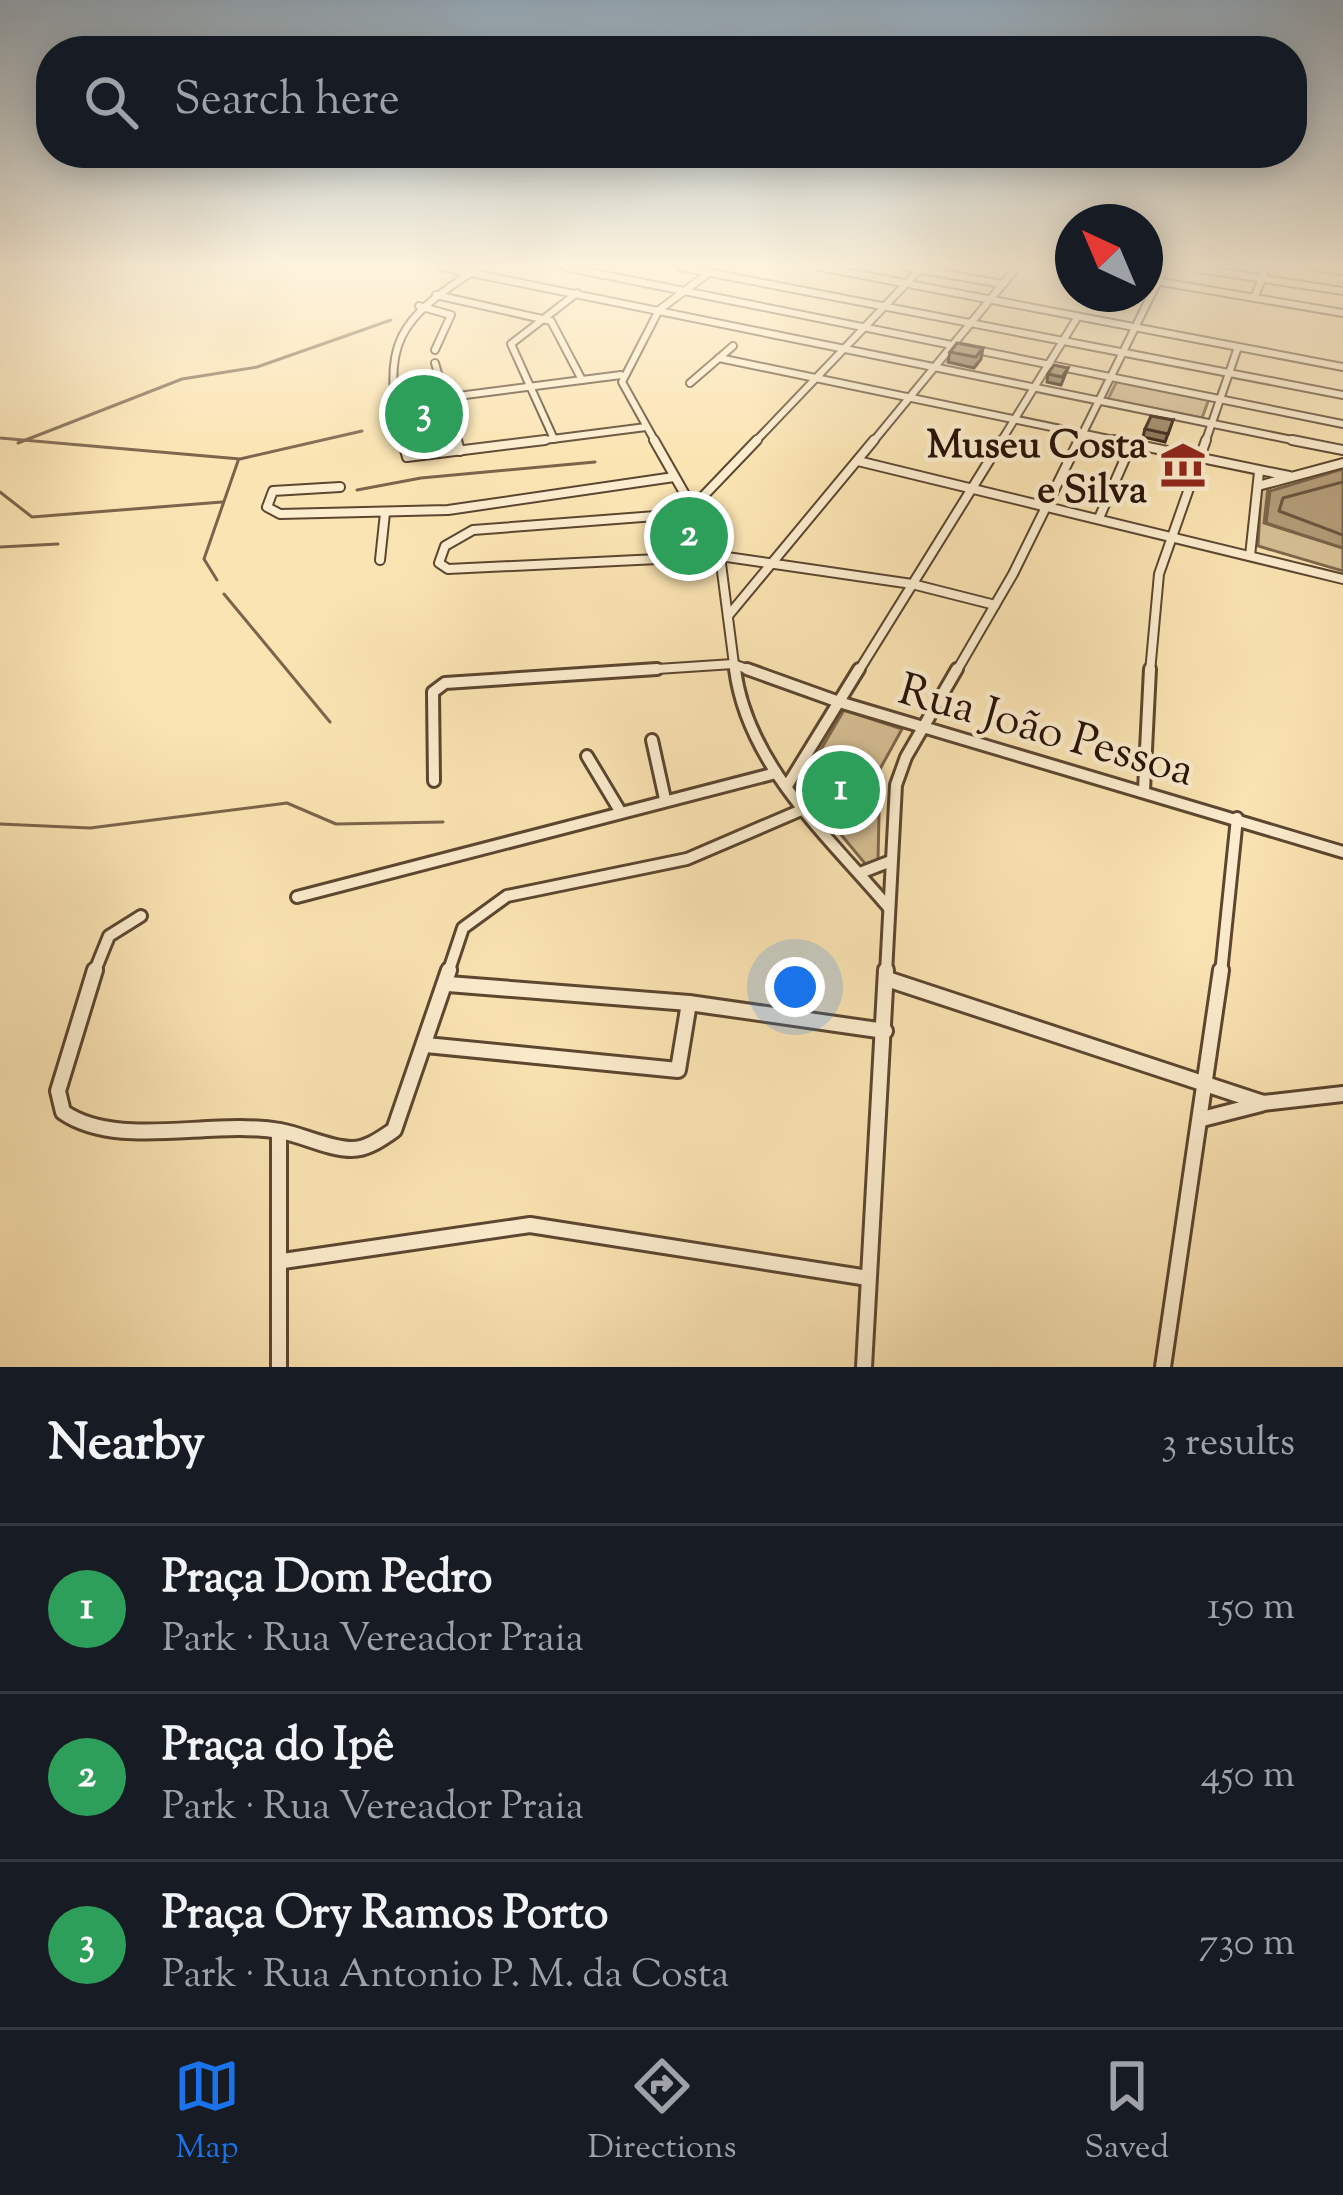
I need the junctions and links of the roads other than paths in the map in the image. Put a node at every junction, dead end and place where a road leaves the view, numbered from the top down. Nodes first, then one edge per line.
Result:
1 (405, 331) edge
2 (444, 331) edge
3 (527, 331) edge
4 (558, 331) edge
5 (647, 331) edge
6 (762, 331) edge
7 (862, 331) edge
8 (880, 331) edge
9 (965, 331) edge
10 (1010, 331) edge
11 (1069, 331) edge
12 (1136, 331) edge
13 (1152, 331) edge
14 (1062, 341) junction
15 (955, 345) junction
16 (733, 346) dead end
17 (1238, 347) junction
18 (846, 348) junction
19 (435, 350) dead end
20 (1125, 353) junction
21 (719, 358) junction
22 (435, 363) dead end
23 (1048, 364) junction
24 (1343, 367) edge
25 (937, 368) junction
26 (1228, 372) junction
27 (621, 375) junction
28 (1112, 377) junction
29 (817, 378) junction
30 (582, 380) junction
31 (690, 383) dead end
32 (530, 387) junction
33 (1034, 387) junction
34 (1343, 394) edge
35 (447, 398) junction
36 (1217, 398) junction
37 (910, 399) junction
38 (1101, 400) junction
39 (396, 404) junction
40 (1013, 421) junction
41 (1208, 422) junction
42 (452, 423) junction
43 (1343, 424) edge
44 (646, 427) junction
45 (400, 430) junction
46 (1082, 435) junction
47 (554, 439) junction
48 (1131, 445) junction
49 (1343, 449) edge
50 (460, 451) junction
51 (1196, 459) junction
52 (858, 461) junction
53 (1343, 463) edge
54 (1258, 472) junction
55 (1288, 476) junction
56 (674, 477) junction
57 (1258, 485) junction
58 (340, 487) dead end
59 (971, 488) junction
60 (1044, 506) junction
61 (693, 511) junction
62 (385, 513) junction
63 (667, 516) junction
64 (1099, 518) junction
65 (1171, 536) junction
66 (719, 556) junction
67 (1250, 556) junction
68 (380, 560) dead end
69 (680, 560) junction
70 (774, 561) junction
71 (1343, 576) edge
72 (912, 584) junction
73 (995, 605) junction
74 (728, 616) junction
75 (733, 664) junction
76 (839, 702) junction
77 (926, 726) junction
78 (652, 740) dead end
79 (587, 756) dead end
80 (776, 773) junction
81 (434, 781) dead end
82 (787, 787) junction
83 (1144, 790) junction
84 (665, 799) junction
85 (806, 808) junction
86 (620, 811) junction
87 (1237, 818) junction
88 (1343, 852) edge
89 (891, 861) junction
90 (860, 873) junction
91 (297, 897) dead end
92 (890, 908) junction
93 (141, 916) dead end
94 (887, 979) junction
95 (448, 984) junction
96 (689, 1003) junction
97 (885, 1031) junction
98 (426, 1045) junction
99 (1207, 1086) junction
100 (1343, 1094) edge
101 (1263, 1103) junction
102 (1202, 1119) junction
103 (279, 1131) junction
104 (283, 1262) junction
105 (868, 1278) junction
106 (279, 1367) edge
107 (864, 1367) edge
108 (1162, 1367) edge

1 - 39 street
2 - 19 street
3 - 32 street
4 - 30 street
5 - 27 street
6 - 18 street
7 - 18 street
8 - 15 street
9 - 15 street
10 - 14 street
11 - 14 street
12 - 20 street
13 - 17 street
14 - 20 street
14 - 23 street
15 - 23 street
15 - 25 street
16 - 21 street
17 - 24 street
17 - 26 street
18 - 25 street
18 - 29 street
20 - 26 street
20 - 28 street
21 - 29 street
21 - 31 street
22 - 35 street
23 - 28 street
23 - 33 street
25 - 33 street
25 - 37 street
26 - 34 street
26 - 36 street
27 - 30 street
27 - 44 street
28 - 36 street
28 - 38 street
29 - 37 street
29 - 61 street
30 - 32 street
32 - 35 street
32 - 47 street
33 - 38 street
33 - 40 street
35 - 39 street
35 - 42 street
36 - 41 street
36 - 43 street
37 - 40 street
37 - 52 street
38 - 41 street
38 - 46 street
39 - 45 street
40 - 46 street
40 - 59 street
41 - 49 street
41 - 51 street
42 - 45 street
42 - 50 street
44 - 47 street
44 - 56 street
45 - 50 street
46 - 48 street
46 - 60 street
47 - 50 street
48 - 51 street
48 - 64 street
51 - 54 street
51 - 65 street
52 - 59 street
52 - 70 street
53 - 55 street
54 - 55 street
54 - 57 street
55 - 57 street
56 - 61 street
56 - 62 street
57 - 67 street
58 - 62 street
59 - 60 street
59 - 72 street
60 - 64 street
60 - 73 street
61 - 63 street
61 - 66 street
62 - 68 street
63 - 69 street
63 - 69 street
64 - 65 street
65 - 67 street
65 - 83 street
66 - 69 street
66 - 70 street
66 - 74 street
67 - 71 street
70 - 72 street
70 - 74 street
72 - 73 street
72 - 76 street
73 - 77 street
74 - 75 street
75 - 76 street, Rua João Pessoa
75 - 80 street
75 - 81 street
76 - 77 street, Rua João Pessoa
76 - 82 street
77 - 83 street, Rua João Pessoa
77 - 89 street
78 - 84 street
79 - 86 street
80 - 82 street
80 - 84 street
82 - 85 street
83 - 87 street, Rua João Pessoa
84 - 86 street
85 - 90 street
85 - 95 street
86 - 91 street
87 - 88 street, Rua João Pessoa
87 - 99 street
89 - 90 street
89 - 92 street
90 - 92 street
92 - 94 street
93 - 103 street
94 - 97 street
94 - 99 street
95 - 96 street
95 - 98 street
96 - 97 street
96 - 98 street
97 - 105 street
98 - 103 street
99 - 101 street
99 - 102 street
100 - 101 street
101 - 102 street
102 - 108 street
103 - 104 street
104 - 105 street
104 - 106 street
105 - 107 street

